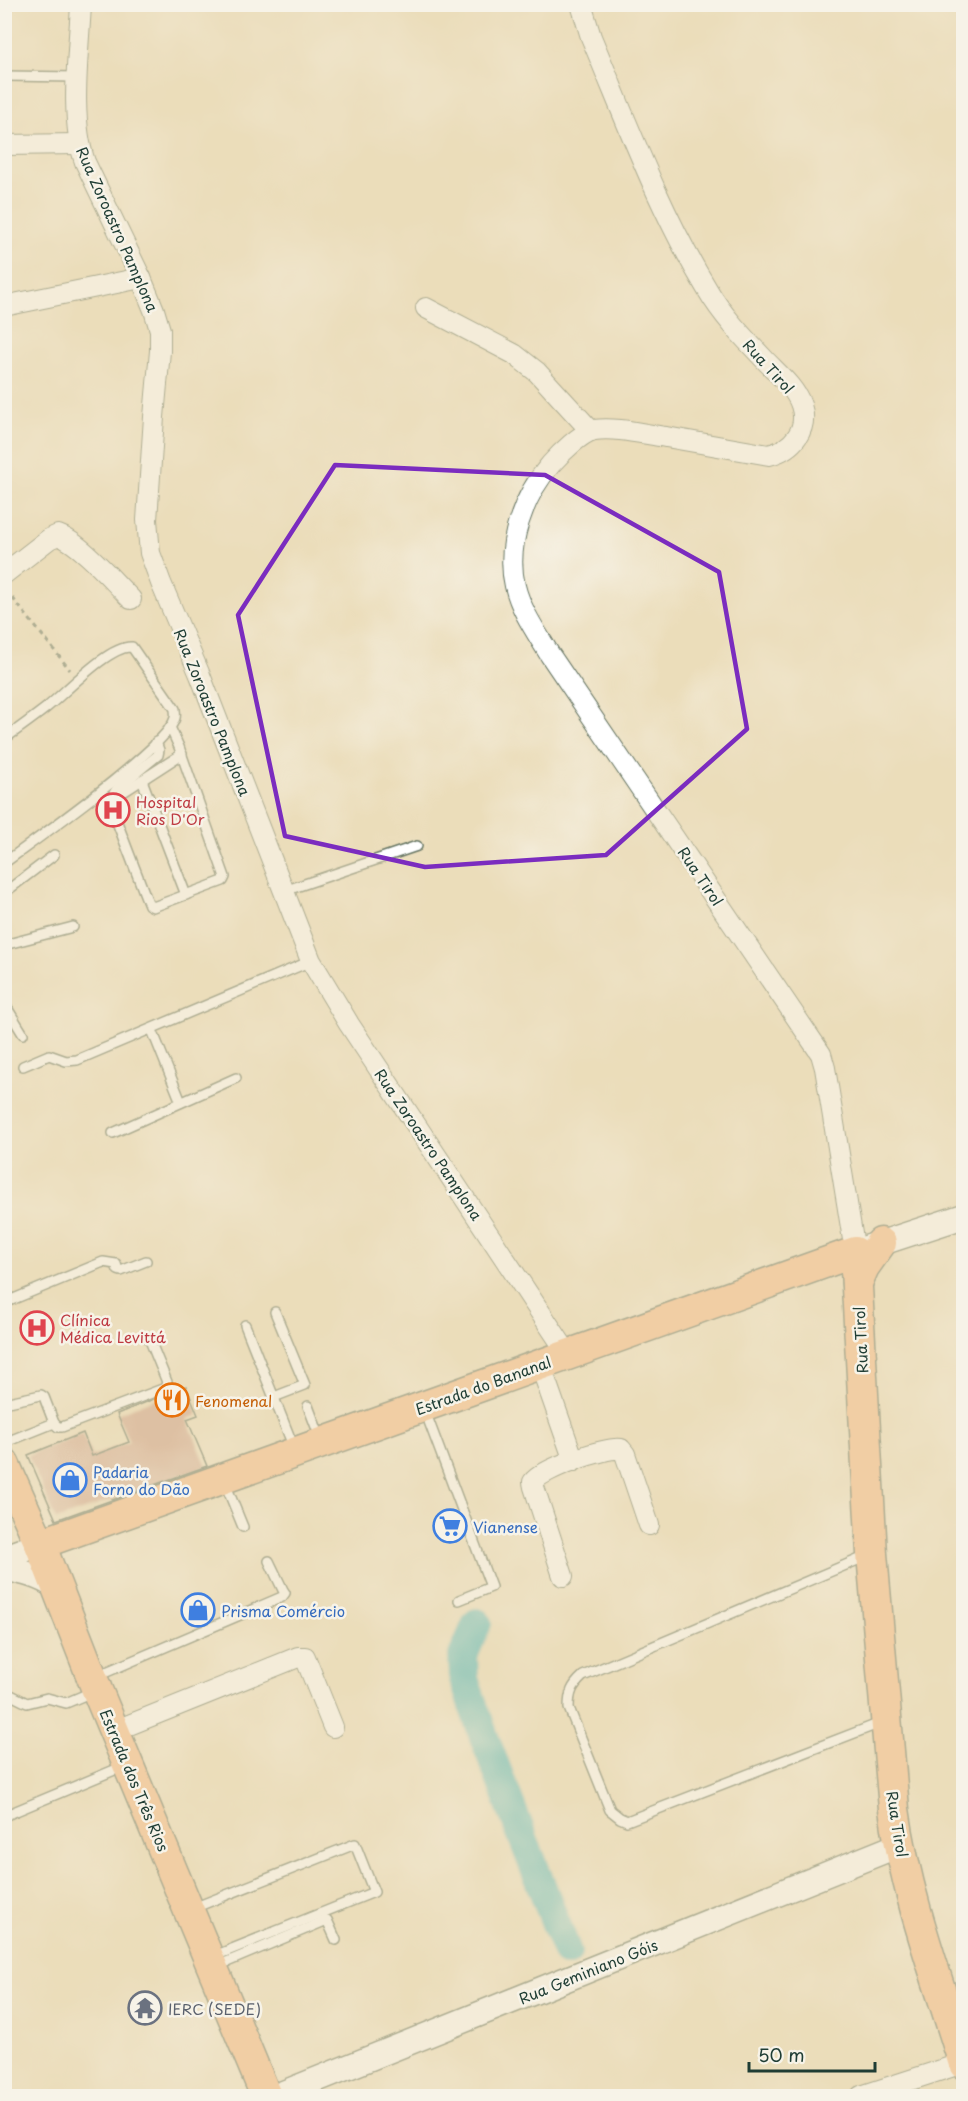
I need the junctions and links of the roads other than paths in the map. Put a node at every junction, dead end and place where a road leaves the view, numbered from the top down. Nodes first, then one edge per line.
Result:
1 (81, 4) edge
2 (581, 4) edge
3 (4, 76) edge
4 (78, 77) junction
5 (79, 144) junction
6 (4, 145) edge
7 (141, 278) junction
8 (4, 306) edge
9 (426, 308) dead end
10 (591, 430) junction
11 (4, 574) edge
12 (131, 599) dead end
13 (170, 727) junction
14 (4, 739) edge
15 (156, 742) junction
16 (182, 754) junction
17 (142, 780) junction
18 (111, 800) junction
19 (417, 846) dead end
20 (54, 855) dead end
21 (4, 863) edge
22 (284, 891) junction
23 (4, 893) edge
24 (186, 895) junction
25 (73, 927) dead end
26 (4, 945) edge
27 (311, 961) junction
28 (4, 1003) edge
29 (152, 1029) junction
30 (24, 1034) dead end
31 (24, 1066) dead end
32 (236, 1078) dead end
33 (181, 1102) junction
34 (114, 1133) dead end
35 (963, 1216) edge
36 (868, 1247) junction
37 (146, 1260) dead end
38 (787, 1275) junction
39 (4, 1303) edge
40 (275, 1312) dead end
41 (859, 1317) junction
42 (245, 1325) dead end
43 (149, 1338) dead end
44 (568, 1354) junction
45 (540, 1364) junction
46 (274, 1397) junction
47 (4, 1403) edge
48 (308, 1406) dead end
49 (423, 1406) junction
50 (54, 1422) junction
51 (4, 1443) edge
52 (309, 1448) junction
53 (574, 1461) junction
54 (4, 1463) edge
55 (223, 1479) junction
56 (649, 1525) dead end
57 (243, 1527) dead end
58 (40, 1544) junction
59 (872, 1554) junction
60 (4, 1557) edge
61 (269, 1561) dead end
62 (4, 1568) edge
63 (563, 1576) dead end
64 (56, 1587) junction
65 (459, 1600) dead end
66 (95, 1684) junction
67 (4, 1697) edge
68 (885, 1721) junction
69 (333, 1727) dead end
70 (114, 1731) junction
71 (128, 1764) junction
72 (4, 1816) edge
73 (899, 1845) junction
74 (189, 1910) junction
75 (336, 1940) dead end
76 (211, 1963) junction
77 (958, 2025) edge
78 (963, 2063) edge
79 (266, 2097) edge
80 (276, 2097) edge
81 (861, 2097) edge

1 - 4 street, Rua Zoroastro Pamplona
2 - 10 street, Rua Tirol
3 - 4 lane
4 - 5 street, Rua Zoroastro Pamplona
5 - 6 street
5 - 7 street, Rua Zoroastro Pamplona
7 - 8 street
7 - 22 street, Rua Zoroastro Pamplona
9 - 10 street
10 - 36 street, Rua Tirol
11 - 12 street
13 - 14 lane
13 - 15 lane
13 - 16 lane
15 - 18 lane
15 - 21 lane
16 - 17 lane
16 - 24 lane
17 - 18 lane
17 - 24 lane
18 - 24 lane
19 - 22 lane
20 - 23 lane
22 - 27 street, Rua Zoroastro Pamplona
25 - 26 lane
27 - 29 lane
27 - 44 street, Rua Zoroastro Pamplona
28 - 30 lane
29 - 31 lane
29 - 33 lane
32 - 33 lane
33 - 34 lane
35 - 36 street, Estrada do Bananal
36 - 38 main road, Estrada do Bananal
36 - 41 main road, Rua Tirol
37 - 39 lane
38 - 41 main road
38 - 44 main road, Estrada do Bananal
40 - 46 lane
41 - 59 main road, Rua Tirol
42 - 46 lane
43 - 50 lane
44 - 45 main road, Estrada do Bananal
45 - 49 main road, Estrada do Bananal
45 - 53 street
46 - 52 lane
47 - 50 lane
48 - 52 lane
49 - 52 main road, Estrada do Bananal
49 - 65 lane
50 - 51 lane
52 - 55 main road, Estrada do Bananal
53 - 56 street
53 - 63 street
54 - 58 main road, Estrada dos Três Rios
55 - 57 lane
55 - 58 main road, Estrada do Bananal
58 - 60 street, Estrada do Bananal
58 - 64 main road, Estrada dos Três Rios
59 - 68 main road, Rua Tirol
59 - 68 lane
61 - 66 lane
62 - 64 street
64 - 66 main road, Estrada dos Três Rios
66 - 67 lane
66 - 70 main road, Estrada dos Três Rios
68 - 73 main road, Rua Tirol
69 - 70 street
70 - 71 main road, Estrada dos Três Rios
71 - 72 lane
71 - 74 main road, Estrada dos Três Rios
73 - 77 main road, Rua Tirol
73 - 80 street, Rua Geminiano Góis
74 - 76 main road, Estrada dos Três Rios
74 - 76 lane
75 - 76 lane
76 - 79 main road, Estrada dos Três Rios
77 - 78 main road, Rua Tirol
78 - 81 street

